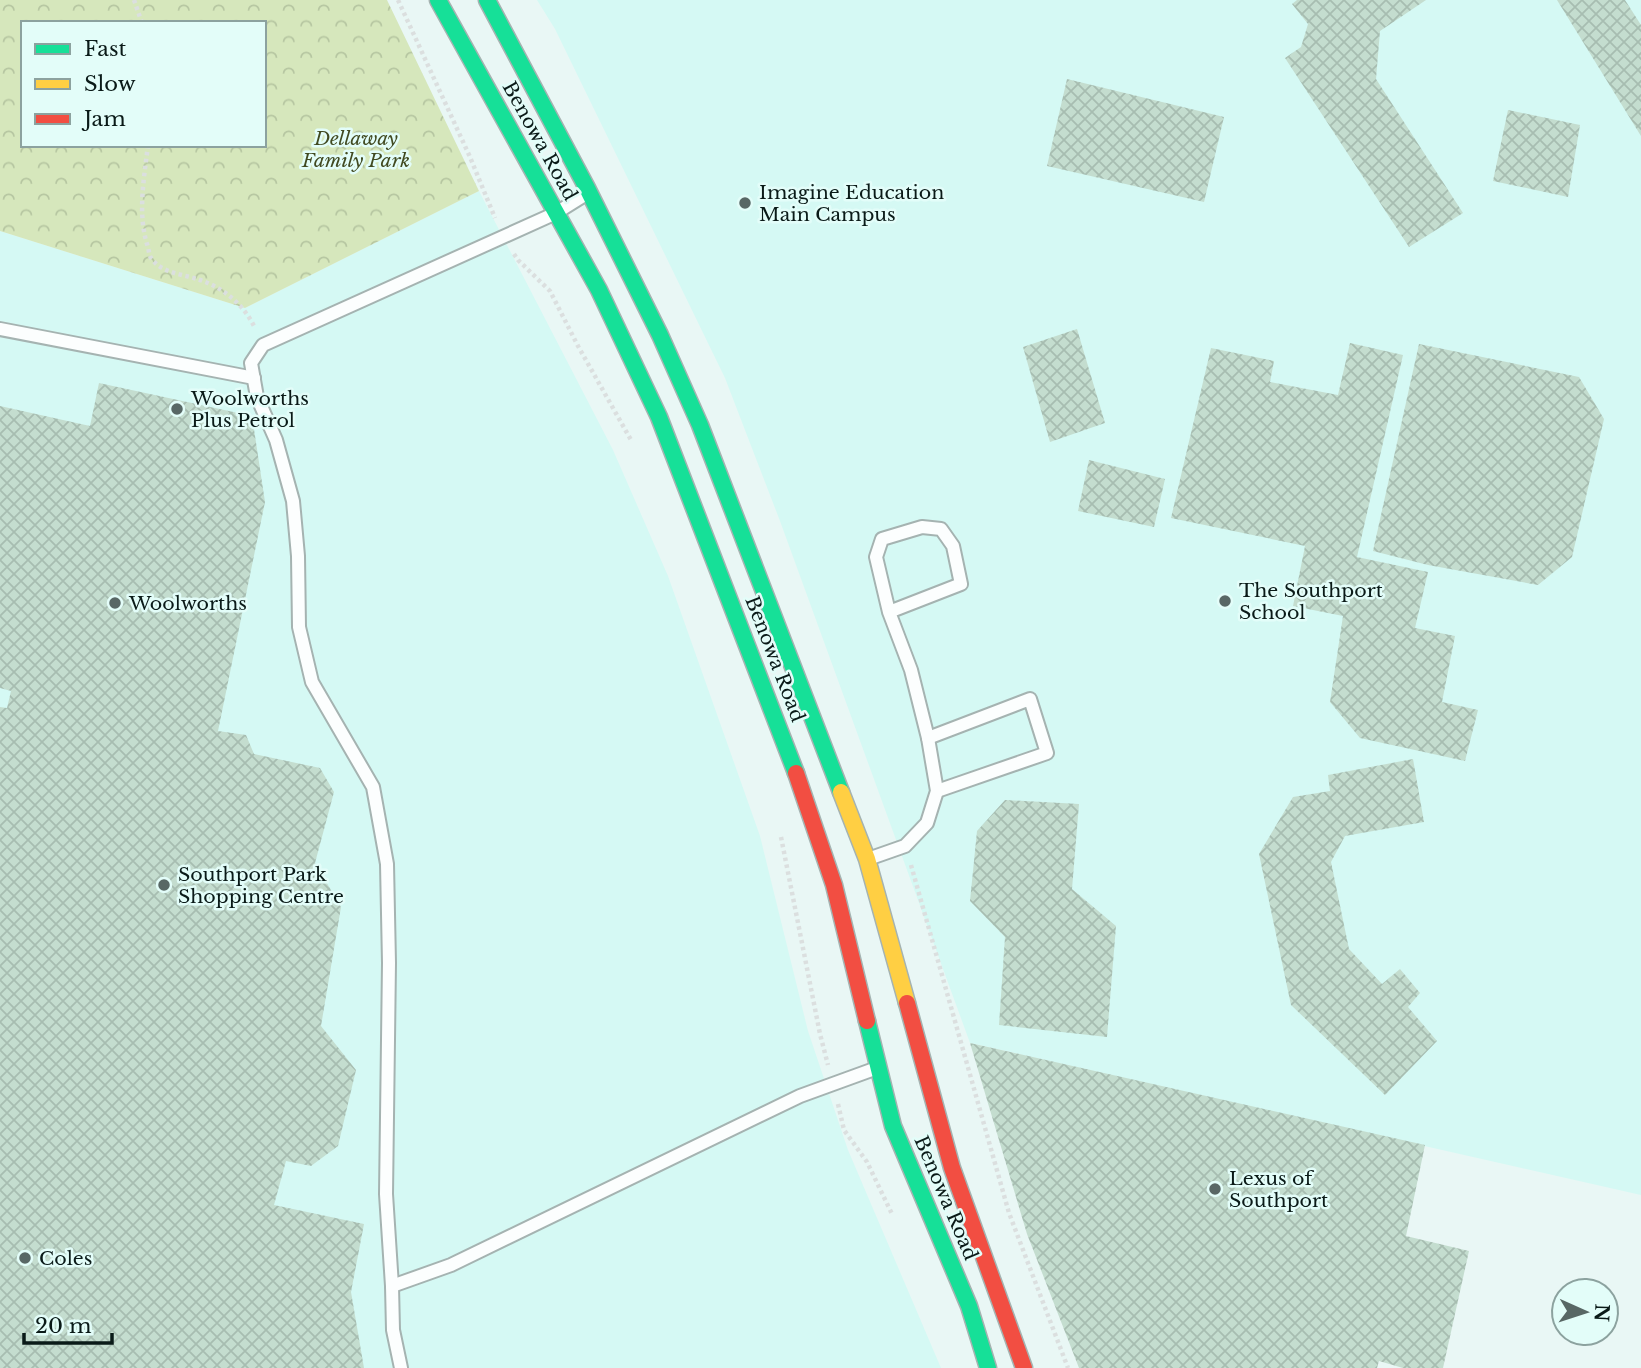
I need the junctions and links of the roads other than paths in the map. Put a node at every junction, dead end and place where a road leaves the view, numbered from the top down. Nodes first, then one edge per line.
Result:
1 (438, 0) edge
2 (487, 0) edge
3 (589, 192) junction
4 (556, 213) junction
5 (0, 329) edge
6 (254, 378) junction
7 (889, 612) junction
8 (928, 738) junction
9 (937, 791) junction
10 (867, 859) junction
11 (878, 1068) junction
12 (392, 1286) junction
13 (401, 1368) edge
14 (988, 1368) edge
15 (1024, 1368) edge

1 - 4 main road, Benowa Road
2 - 3 main road, Benowa Road
3 - 4 lane
3 - 10 main road, Benowa Road
4 - 6 lane
4 - 11 main road, Benowa Road
5 - 6 lane
6 - 12 lane
7 - 7 lane
7 - 8 lane
8 - 9 lane
8 - 9 lane
9 - 10 lane
10 - 15 main road, Benowa Road
11 - 12 lane
11 - 14 main road, Benowa Road
12 - 13 lane

